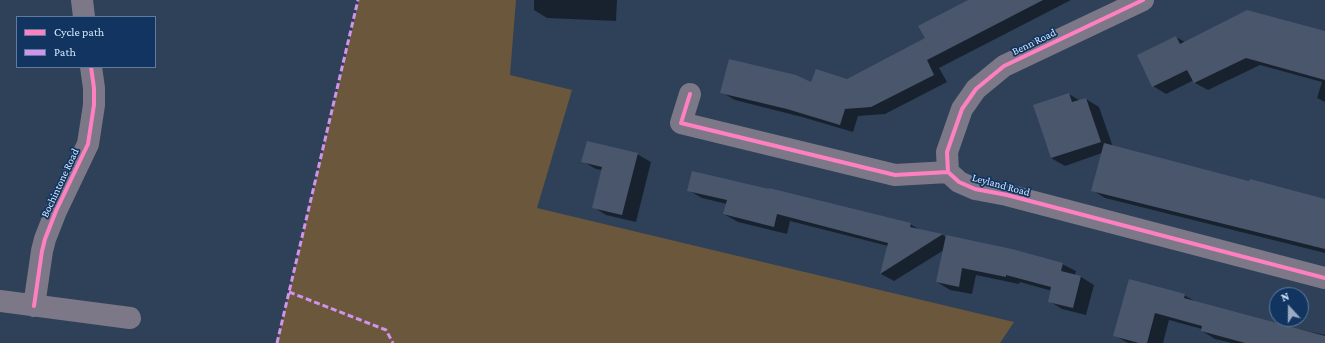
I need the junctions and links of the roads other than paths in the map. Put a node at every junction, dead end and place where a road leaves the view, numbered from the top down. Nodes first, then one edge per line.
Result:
1 (82, 0) edge
2 (1143, 0) edge
3 (84, 16) edge
4 (91, 68) edge
5 (690, 94) dead end
6 (948, 172) junction
7 (1325, 278) edge
8 (0, 301) edge
9 (34, 306) junction
10 (130, 318) dead end

1 - 3 street
2 - 6 street, Benn Road
4 - 9 street, Bochintone Road
5 - 6 street
6 - 7 street, Leyland Road
8 - 9 street
9 - 10 street

